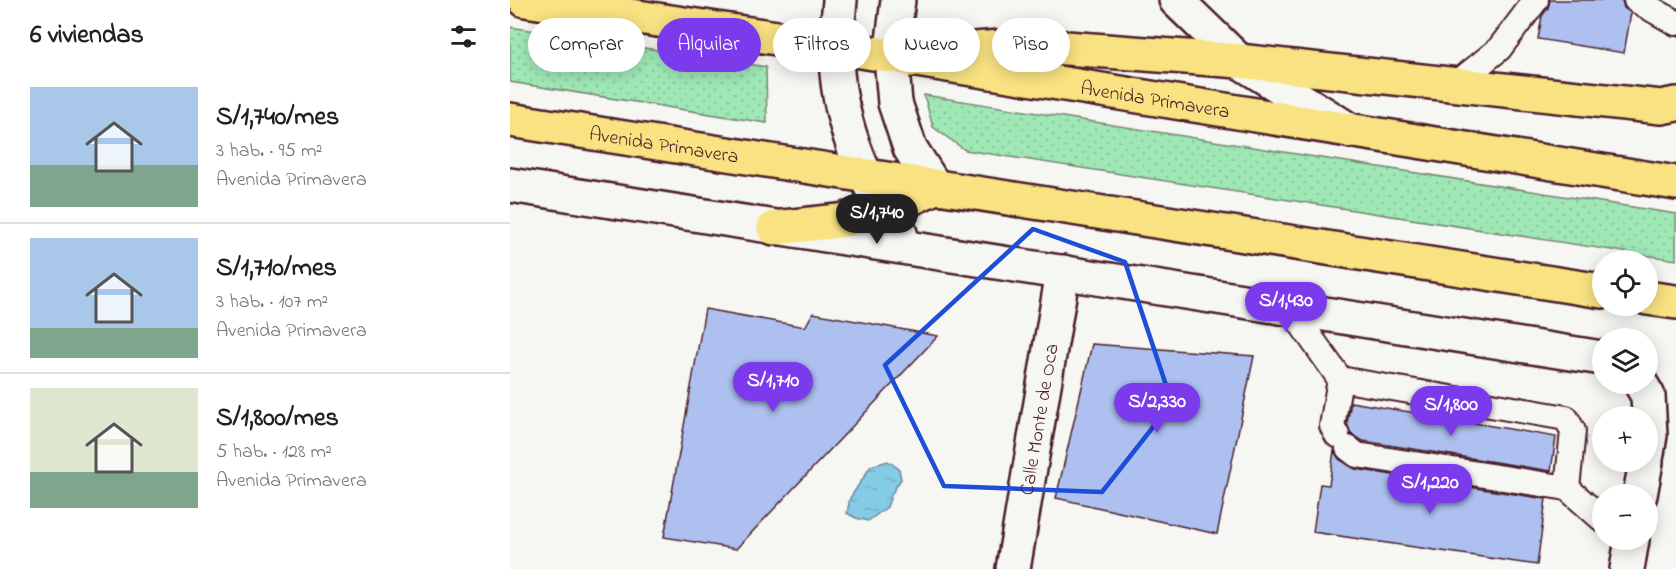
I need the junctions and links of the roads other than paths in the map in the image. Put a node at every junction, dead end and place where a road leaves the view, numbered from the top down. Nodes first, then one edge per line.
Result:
1 (525, 0) edge
2 (840, 0) edge
3 (898, 0) edge
4 (1176, 0) edge
5 (1536, 0) edge
6 (1636, 0) edge
7 (838, 18) edge
8 (899, 18) edge
9 (1676, 23) edge
10 (773, 37) edge
11 (980, 49) edge
12 (1239, 61) junction
13 (838, 72) edge
14 (899, 72) edge
15 (980, 72) edge
16 (1456, 84) junction
17 (1676, 104) edge
18 (510, 120) edge
19 (1351, 131) junction
20 (865, 176) junction
21 (1676, 183) edge
22 (510, 185) edge
23 (935, 187) junction
24 (884, 211) junction
25 (774, 228) junction
26 (912, 248) junction
27 (1063, 272) junction
28 (1592, 289) edge
29 (1658, 300) edge
30 (1676, 302) edge
31 (1658, 304) edge
32 (1290, 308) junction
33 (1676, 313) edge
34 (1592, 357) edge
35 (1340, 379) junction
36 (1567, 488) junction
37 (1592, 510) edge
38 (1013, 569) edge

1 - 10 main road, Avenida Primavera
2 - 7 main road
3 - 8 main road
4 - 12 main road
5 - 16 lane
6 - 9 lane
11 - 12 main road
12 - 16 main road
12 - 19 main road
13 - 20 main road
14 - 23 main road
15 - 19 main road, Avenida Primavera
16 - 17 main road
18 - 20 main road, Avenida Primavera
19 - 21 main road, Avenida Primavera
20 - 23 main road, Avenida Primavera
20 - 24 main road
22 - 25 main road
23 - 24 main road
23 - 28 main road, Avenida Primavera
24 - 25 main road
24 - 26 main road
25 - 26 main road
26 - 27 main road
27 - 32 main road
27 - 38 main road, Calle Monte de Oca
29 - 30 main road
31 - 33 main road
32 - 34 main road
32 - 35 lane
35 - 36 lane
35 - 36 lane
36 - 37 lane

